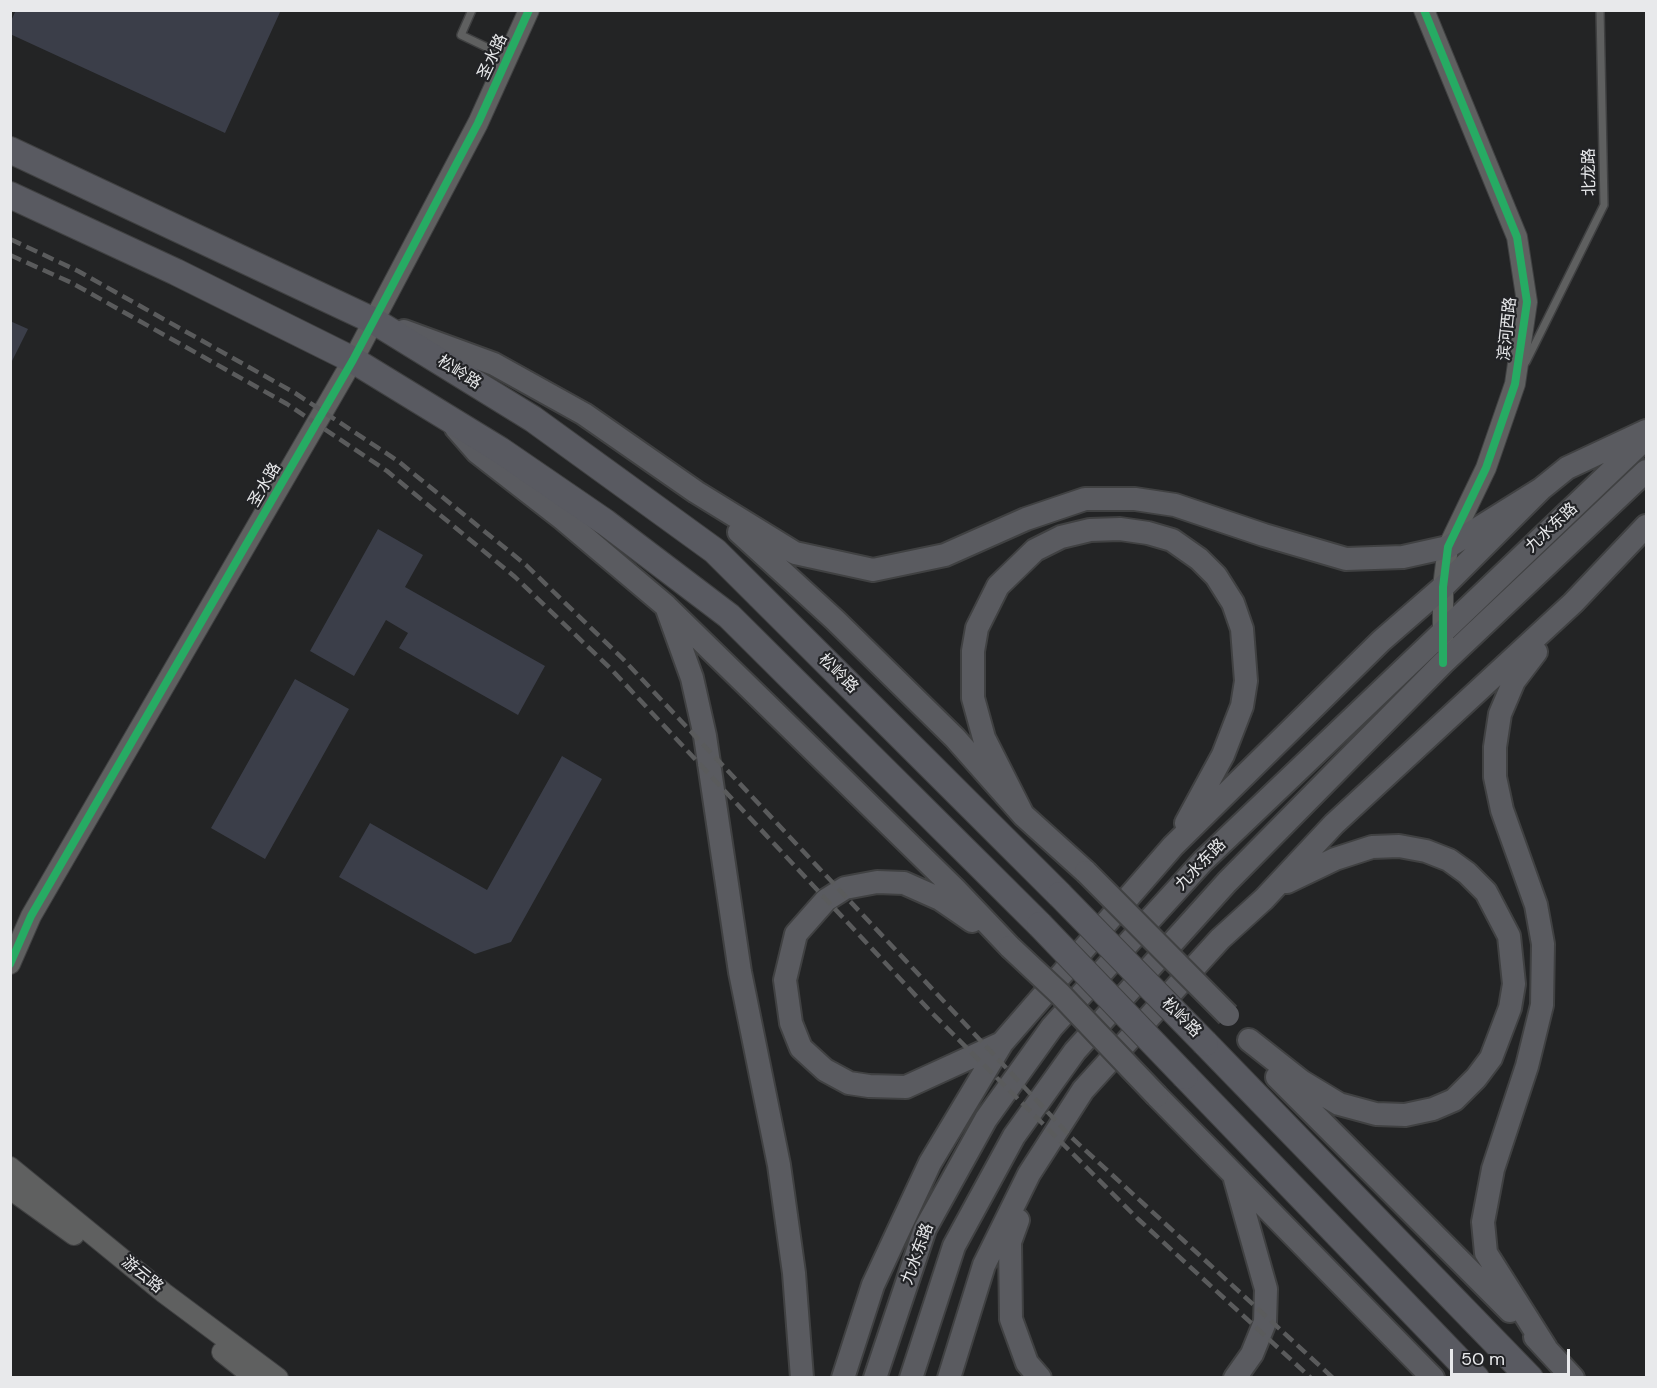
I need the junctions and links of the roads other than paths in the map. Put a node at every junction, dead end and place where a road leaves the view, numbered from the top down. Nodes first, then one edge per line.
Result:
1 (472, 10) edge
2 (529, 10) edge
3 (1424, 10) edge
4 (1600, 10) edge
5 (507, 57) junction
6 (10, 150) edge
7 (10, 195) edge
8 (374, 321) junction
9 (353, 360) junction
10 (1515, 384) junction
11 (447, 418) junction
12 (1647, 431) edge
13 (1647, 438) edge
14 (1647, 471) edge
15 (1541, 489) junction
16 (696, 492) junction
17 (1647, 526) edge
18 (1449, 547) junction
19 (1443, 587) junction
20 (1573, 603) junction
21 (666, 606) junction
22 (1442, 631) junction
23 (1443, 663) junction
24 (1023, 815) junction
25 (1173, 846) junction
26 (1264, 899) junction
27 (1010, 947) junction
28 (10, 964) edge
29 (1249, 1040) junction
30 (1002, 1043) junction
31 (1042, 1152) junction
32 (10, 1167) edge
33 (1235, 1177) junction
34 (10, 1189) edge
35 (1546, 1348) junction
36 (255, 1377) edge
37 (278, 1377) edge
38 (802, 1377) edge
39 (843, 1377) edge
40 (875, 1377) edge
41 (911, 1377) edge
42 (949, 1377) edge
43 (1040, 1377) edge
44 (1234, 1377) edge
45 (1433, 1377) edge
46 (1476, 1377) edge
47 (1530, 1377) edge
48 (1573, 1377) edge

1 - 5 lane
2 - 5 street, 圣水路
3 - 10 street, 滨河西路
4 - 10 lane, 北龙路
5 - 8 street, 圣水路
6 - 8 highway, 松岭路
7 - 9 highway
8 - 9 street, 圣水路
8 - 16 main road
8 - 47 highway, 松岭路, bridge
9 - 11 highway
9 - 28 street, 圣水路
10 - 18 street, 滨河西路
11 - 21 main road
11 - 46 highway, bridge
12 - 15 main road
13 - 22 main road, 九水东路
14 - 23 main road, 九水东路
15 - 18 main road
15 - 19 main road
16 - 18 main road
16 - 24 main road
17 - 20 main road
18 - 19 street, 滨河西路
19 - 22 street, 滨河西路
19 - 25 main road
20 - 26 main road
20 - 35 main road
21 - 27 main road
21 - 38 main road
22 - 23 street, 滨河西路
22 - 40 main road, 九水东路
23 - 41 main road, 九水东路
24 - 25 main road
24 - 29 main road, bridge
25 - 30 main road
26 - 29 main road
26 - 31 main road
27 - 30 main road
27 - 33 main road, bridge
29 - 35 main road
30 - 39 main road
31 - 42 main road
31 - 43 main road
32 - 37 street, 游云路
33 - 44 main road
33 - 45 main road
34 - 36 street, 游云路
35 - 48 main road

